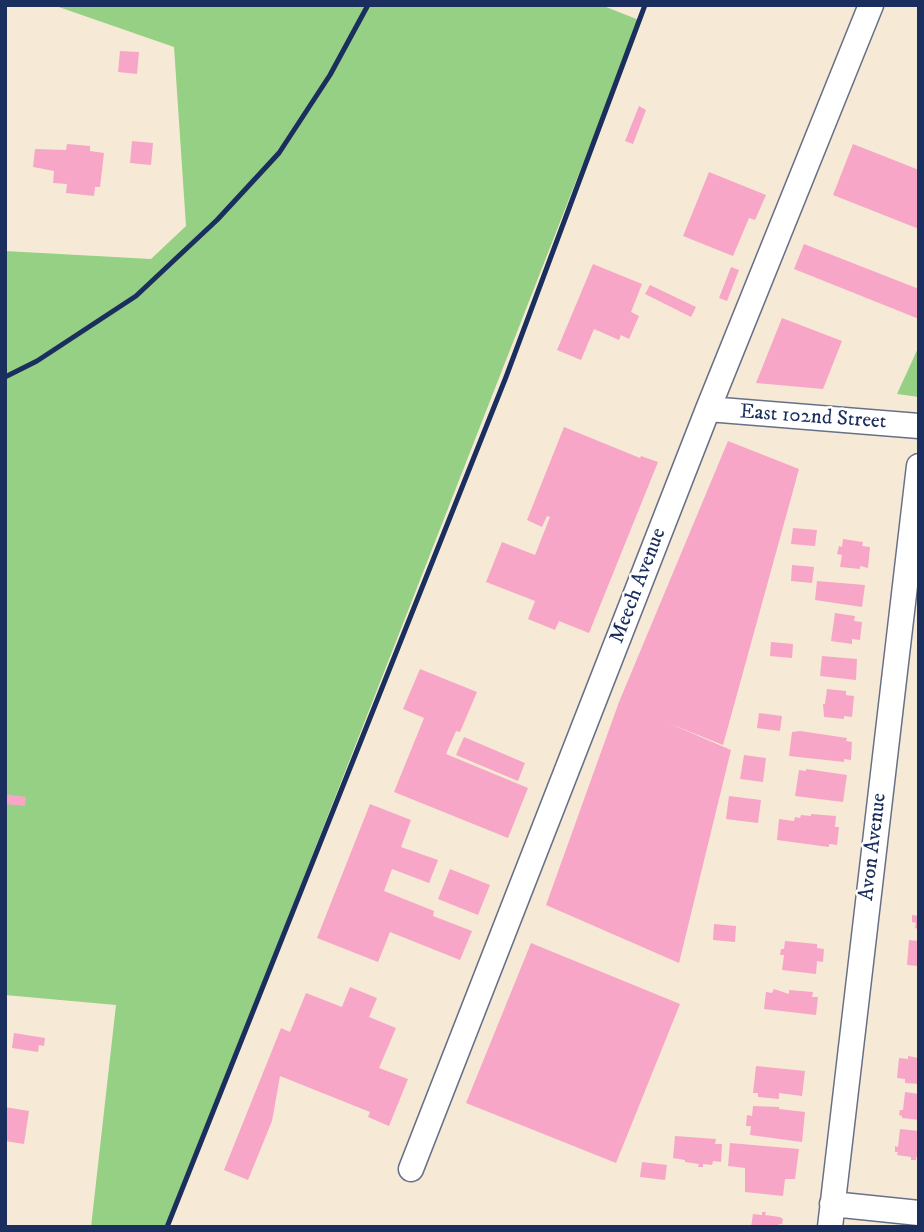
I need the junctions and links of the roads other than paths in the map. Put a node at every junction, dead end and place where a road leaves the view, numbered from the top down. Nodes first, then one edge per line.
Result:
1 (871, 5) edge
2 (708, 409) junction
3 (919, 426) edge
4 (919, 466) edge
5 (411, 1169) dead end
6 (919, 1213) edge
7 (831, 1215) edge

1 - 2 street, Meech Avenue
2 - 3 street, East 102nd Street
2 - 5 street, Meech Avenue
4 - 7 street, Avon Avenue
6 - 7 street

